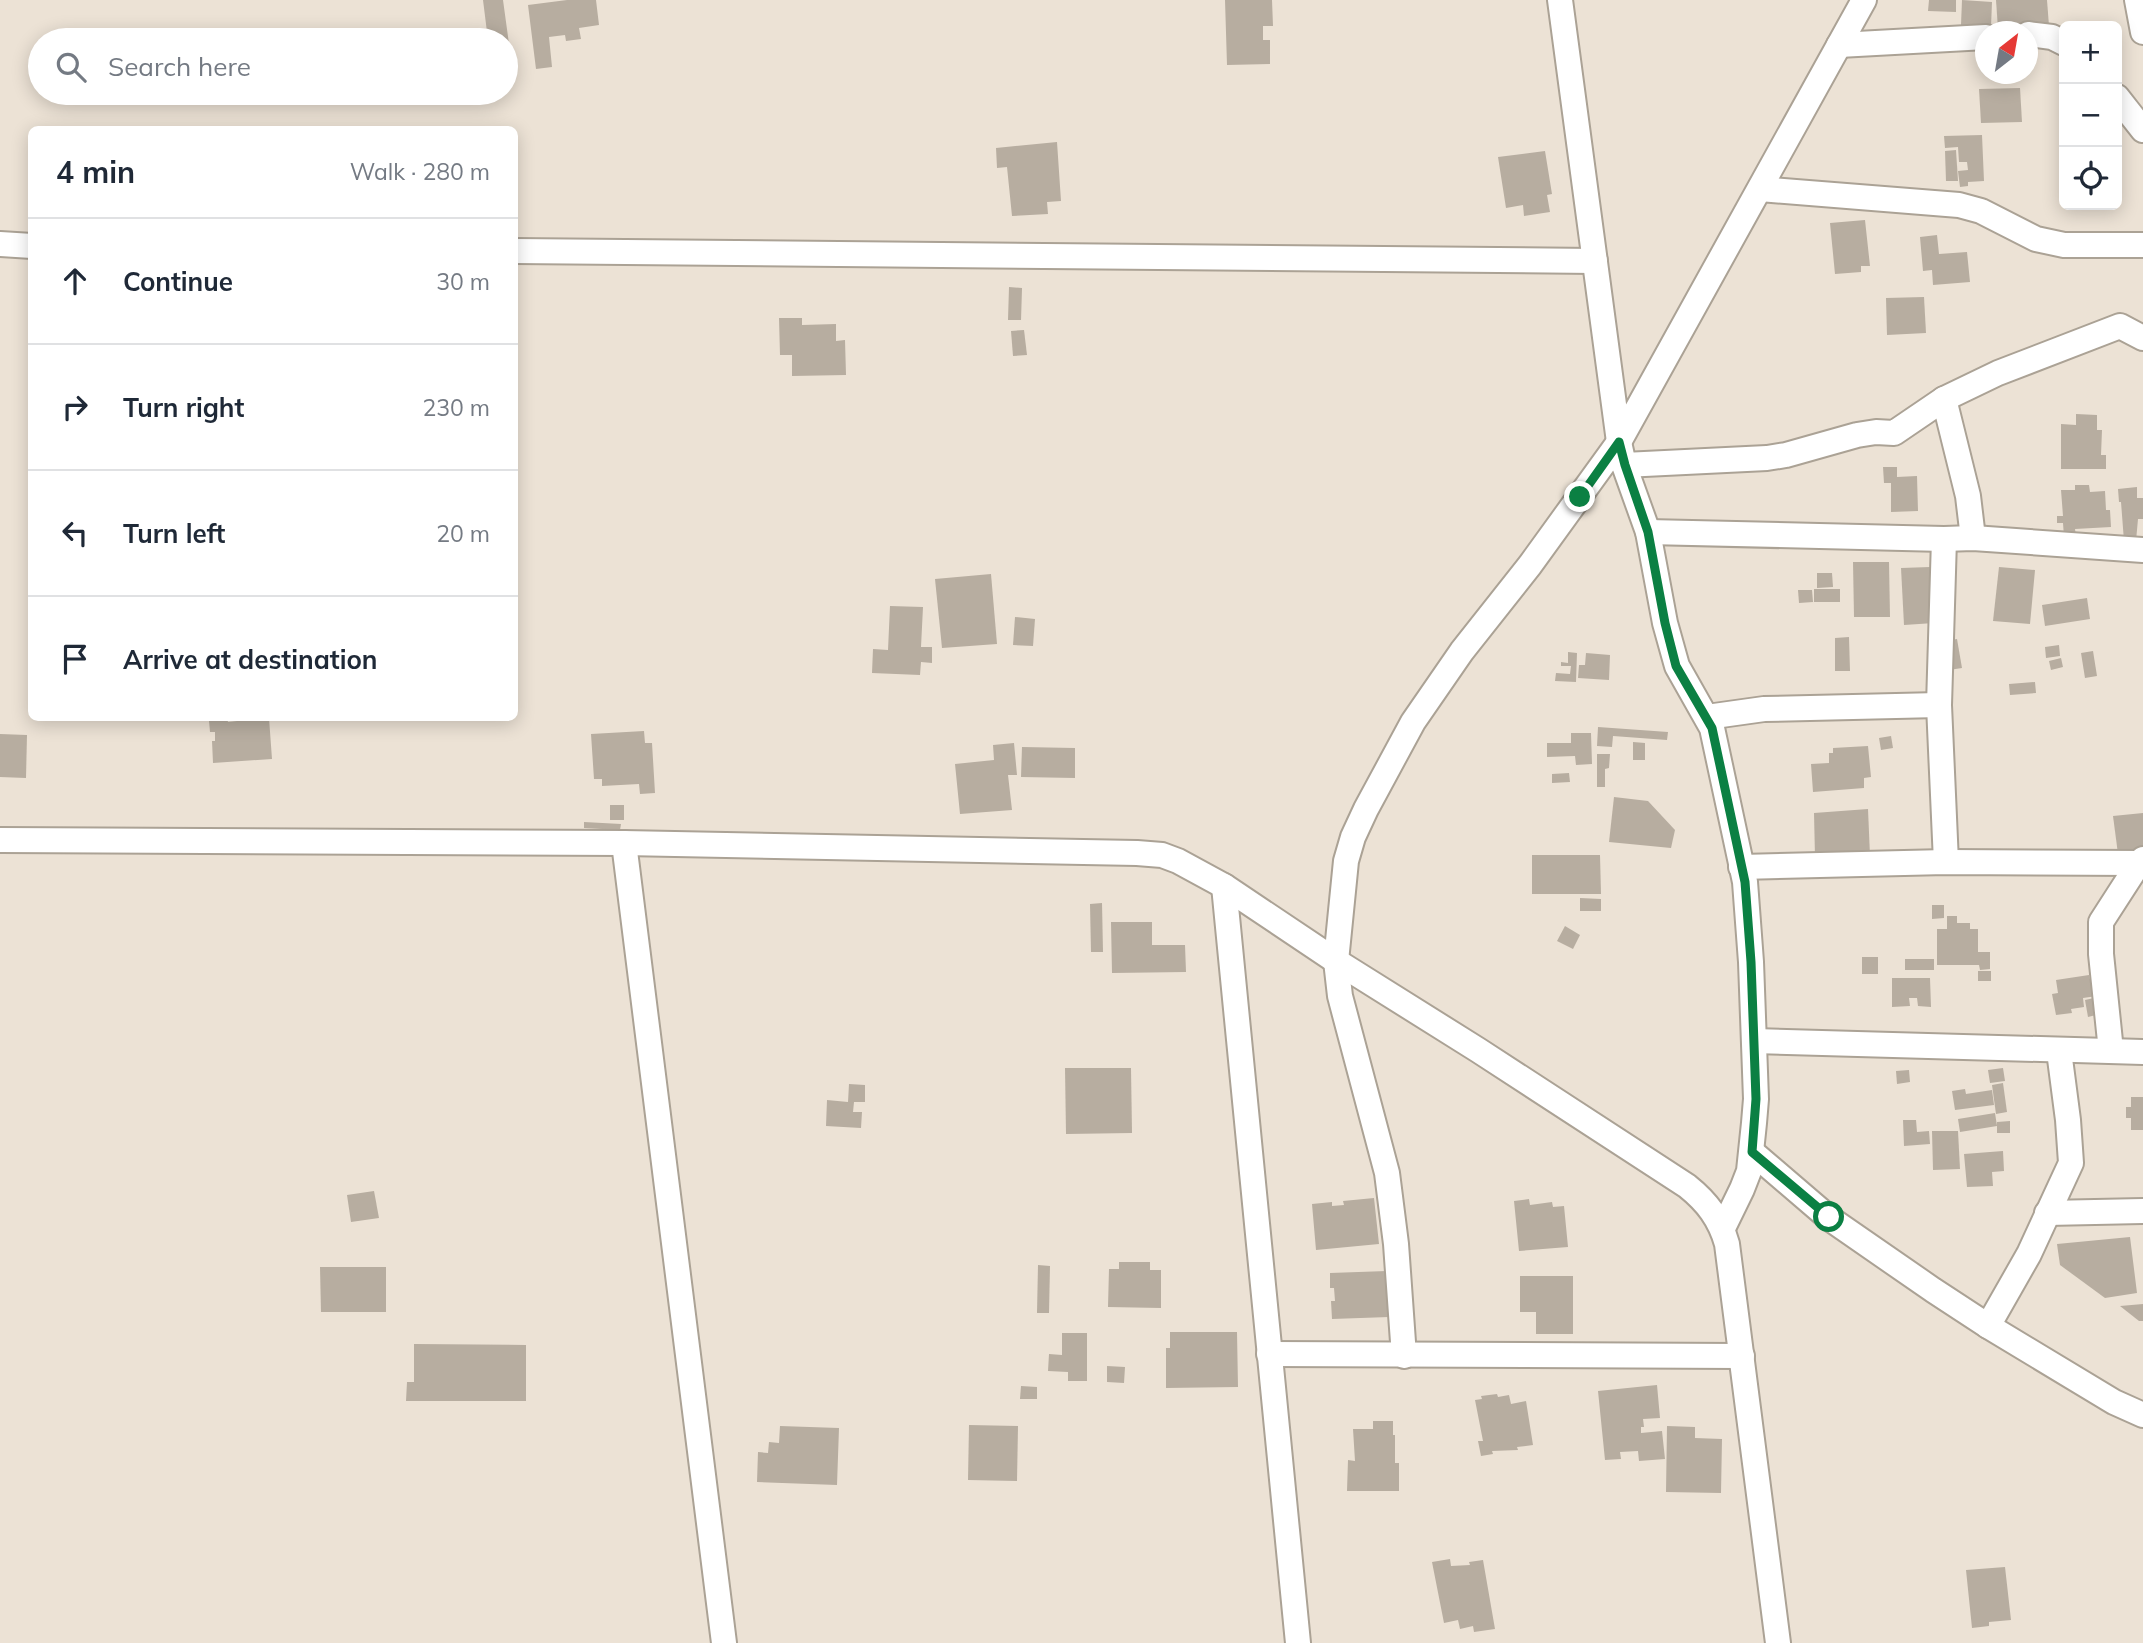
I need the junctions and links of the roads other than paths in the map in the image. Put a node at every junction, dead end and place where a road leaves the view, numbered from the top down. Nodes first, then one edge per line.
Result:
1 (1560, 0) edge
2 (1864, 0) edge
3 (2137, 0) edge
4 (2143, 32) edge
5 (2038, 35) edge
6 (1975, 38) edge
7 (2059, 40) edge
8 (1839, 45) junction
9 (2122, 104) edge
10 (2143, 131) edge
11 (1760, 189) junction
12 (0, 244) edge
13 (2143, 245) edge
14 (28, 246) edge
15 (518, 251) edge
16 (1595, 261) junction
17 (2143, 338) edge
18 (1944, 399) junction
19 (1622, 454) junction
20 (1648, 532) junction
21 (1973, 538) junction
22 (1944, 539) junction
23 (2143, 550) edge
24 (1939, 705) junction
25 (1707, 717) junction
26 (0, 840) edge
27 (624, 843) junction
28 (2141, 861) edge
29 (1946, 862) junction
30 (1741, 867) junction
31 (1224, 886) junction
32 (1336, 961) junction
33 (1754, 1041) junction
34 (2059, 1051) junction
35 (2111, 1051) junction
36 (2143, 1052) edge
37 (1752, 1152) junction
38 (2143, 1211) edge
39 (2047, 1213) junction
40 (1723, 1228) junction
41 (1988, 1326) junction
42 (1269, 1354) junction
43 (1404, 1356) junction
44 (1742, 1356) junction
45 (2143, 1415) edge
46 (724, 1643) edge
47 (1298, 1643) edge
48 (1778, 1643) edge

1 - 16 street
2 - 8 street
3 - 4 street
5 - 7 street
6 - 8 street
8 - 11 street
9 - 10 street
11 - 13 street
11 - 19 street
12 - 14 street
15 - 16 street
16 - 19 street
17 - 18 street
18 - 19 street
18 - 21 street
19 - 20 street
19 - 32 street
20 - 22 street
20 - 25 street
21 - 22 street
21 - 23 street
22 - 24 street
24 - 25 street
24 - 29 street
25 - 30 street
26 - 27 street
27 - 31 street
27 - 46 street
28 - 29 street
28 - 35 street
29 - 30 street
30 - 33 street
31 - 32 street
31 - 42 street
32 - 40 street
32 - 43 street
33 - 34 street
33 - 37 street
34 - 35 street
34 - 39 street
35 - 36 street
37 - 40 street
37 - 41 street
38 - 39 street
39 - 41 street
40 - 44 street
41 - 45 street
42 - 43 street
42 - 47 street
43 - 44 street
44 - 48 street

